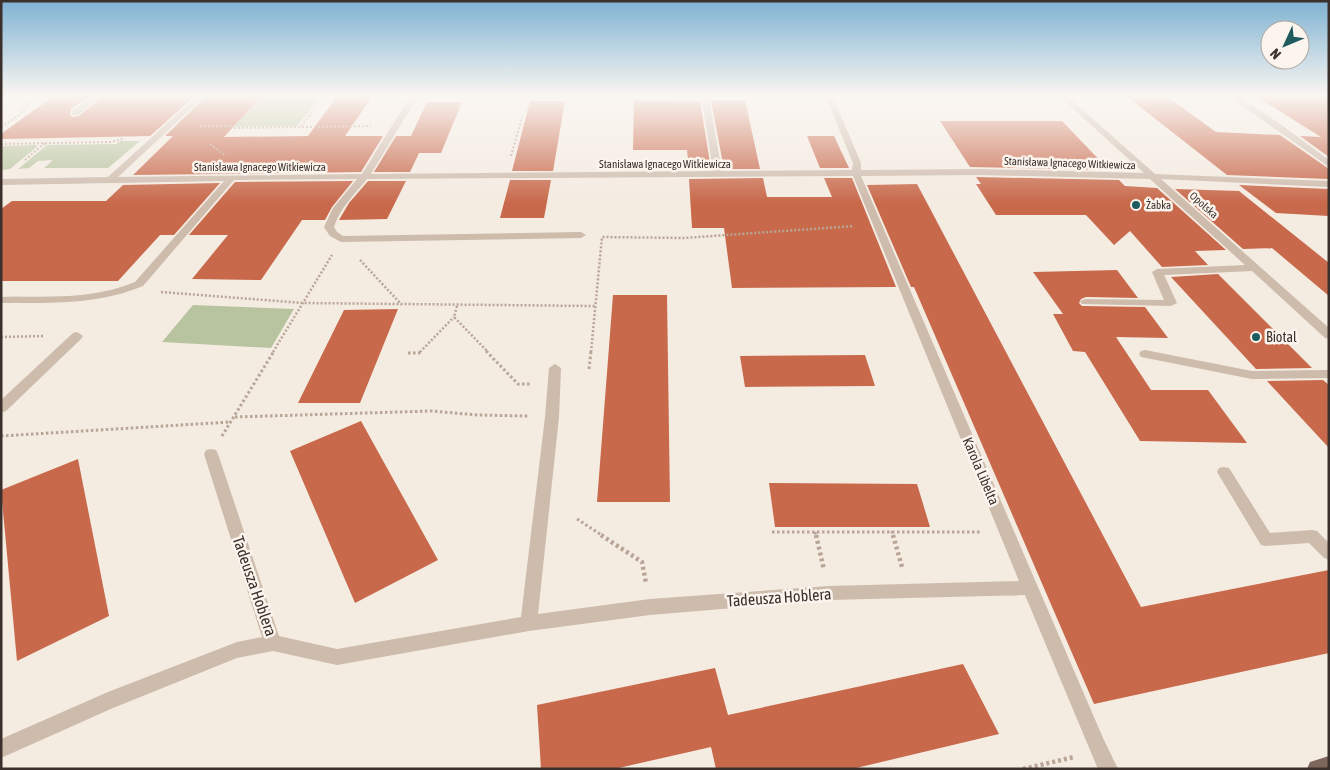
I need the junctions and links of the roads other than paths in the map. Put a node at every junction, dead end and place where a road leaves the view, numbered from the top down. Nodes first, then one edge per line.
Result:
1 (163, 131) edge
2 (394, 131) edge
3 (710, 131) edge
4 (844, 131) edge
5 (1103, 131) edge
6 (1284, 131) edge
7 (1329, 164) edge
8 (856, 173) junction
9 (718, 174) junction
10 (366, 177) junction
11 (1155, 177) junction
12 (231, 178) junction
13 (110, 180) junction
14 (4, 183) edge
15 (1329, 184) edge
16 (581, 235) dead end
17 (1255, 268) junction
18 (1, 300) edge
19 (1086, 302) dead end
20 (1329, 335) edge
21 (77, 336) road end
22 (1145, 354) dead end
23 (554, 368) dead end
24 (1329, 374) edge
25 (1, 408) edge
26 (211, 454) road end
27 (1224, 472) dead end
28 (1329, 553) edge
29 (1031, 588) junction
30 (529, 623) junction
31 (273, 643) junction
32 (1, 749) edge
33 (1329, 766) edge
34 (1108, 769) edge
35 (1317, 769) edge

1 - 13 street
2 - 10 street
3 - 9 street
4 - 8 street, Karola Libelta
5 - 11 street, Opolska
6 - 7 street
8 - 9 street, Stanisława Ignacego Witkiewicza
8 - 11 street, Stanisława Ignacego Witkiewicza
8 - 29 street, Karola Libelta
9 - 10 street, Stanisława Ignacego Witkiewicza
10 - 12 street, Stanisława Ignacego Witkiewicza
10 - 16 street
11 - 15 street, Stanisława Ignacego Witkiewicza
11 - 17 street, Opolska
12 - 13 street, Stanisława Ignacego Witkiewicza
12 - 18 street
13 - 14 street, Stanisława Ignacego Witkiewicza
17 - 19 street
17 - 20 street, Opolska
21 - 25 street
22 - 24 street
23 - 30 street
26 - 31 street, Tadeusza Hoblera
27 - 28 street
29 - 30 street, Tadeusza Hoblera
29 - 34 street, Karola Libelta
30 - 31 street, Tadeusza Hoblera
31 - 32 street
33 - 35 main road

